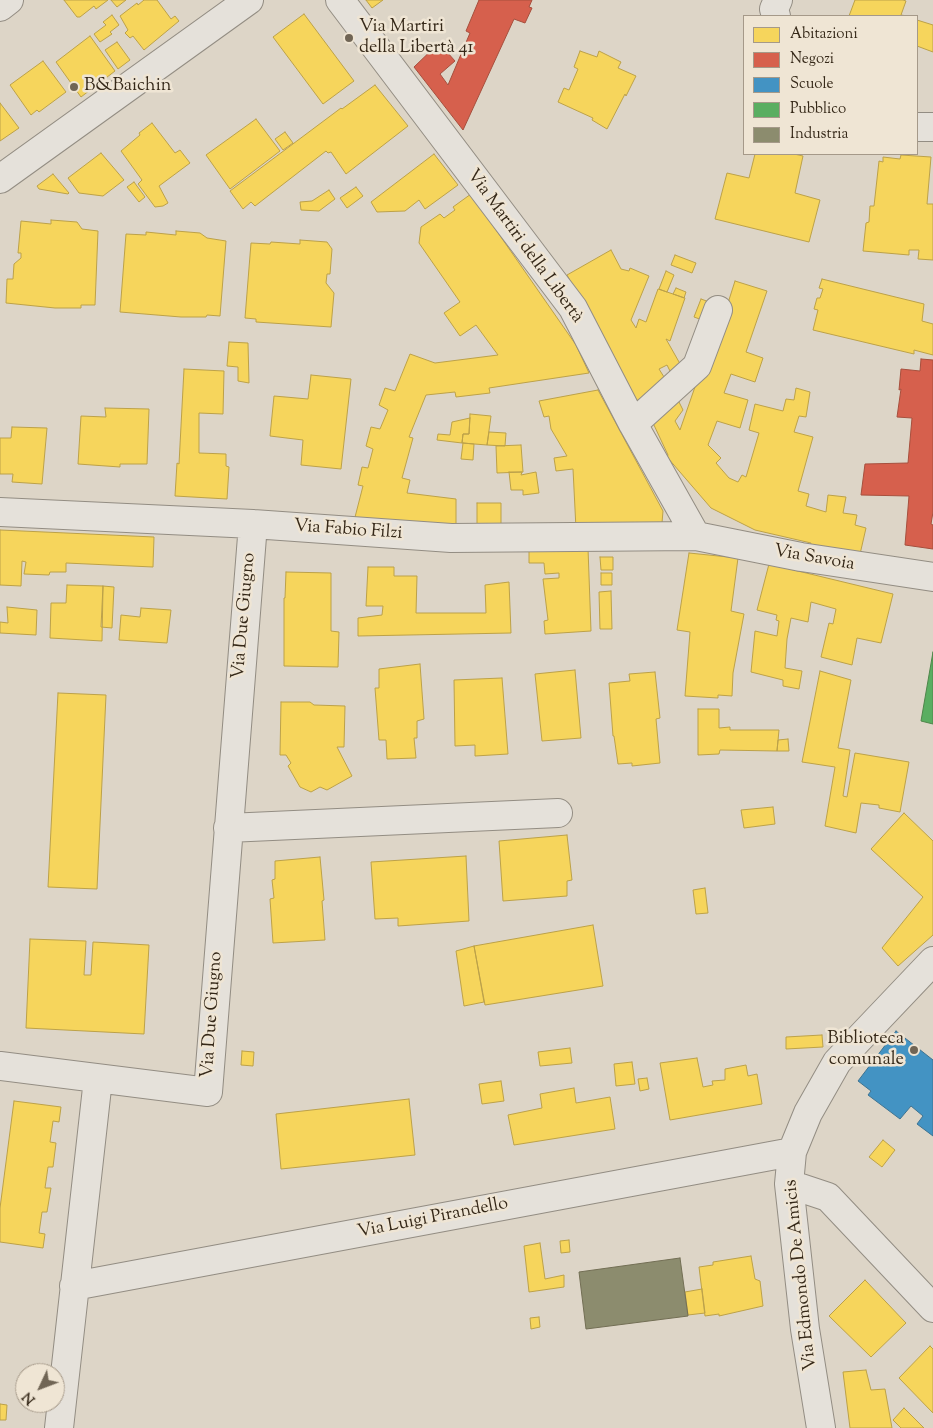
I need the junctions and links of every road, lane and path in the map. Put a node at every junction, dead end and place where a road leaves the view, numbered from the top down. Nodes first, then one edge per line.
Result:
1 (9, 0) edge
2 (250, 0) edge
3 (340, 0) edge
4 (778, 0) edge
5 (0, 7) edge
6 (776, 15) edge
7 (918, 127) edge
8 (933, 127) edge
9 (0, 179) edge
10 (718, 310) dead end
11 (633, 424) junction
12 (0, 512) edge
13 (253, 524) junction
14 (696, 536) junction
15 (933, 577) edge
16 (558, 812) dead end
17 (228, 828) junction
18 (933, 961) edge
19 (0, 1066) edge
20 (98, 1079) junction
21 (792, 1152) junction
22 (789, 1184) junction
23 (74, 1286) junction
24 (933, 1308) edge
25 (59, 1428) edge
26 (821, 1428) edge

1 - 5 street
2 - 9 street
3 - 11 street, Via Martiri della Libertà
4 - 6 street
7 - 8 street
10 - 11 street
11 - 14 street, Via Martiri della Libertà
12 - 13 street, Via Fabio Filzi
13 - 14 street, Via Fabio Filzi
13 - 17 street, Via Due Giugno
14 - 15 street, Via Savoia
16 - 17 street
17 - 20 street, Via Due Giugno
18 - 21 street, Via Edmondo De Amicis
19 - 20 street, Via Due Giugno
20 - 23 street
21 - 22 street, Via Edmondo De Amicis
21 - 23 street, Via Luigi Pirandello
22 - 24 street
22 - 26 street, Via Edmondo De Amicis
23 - 25 street

